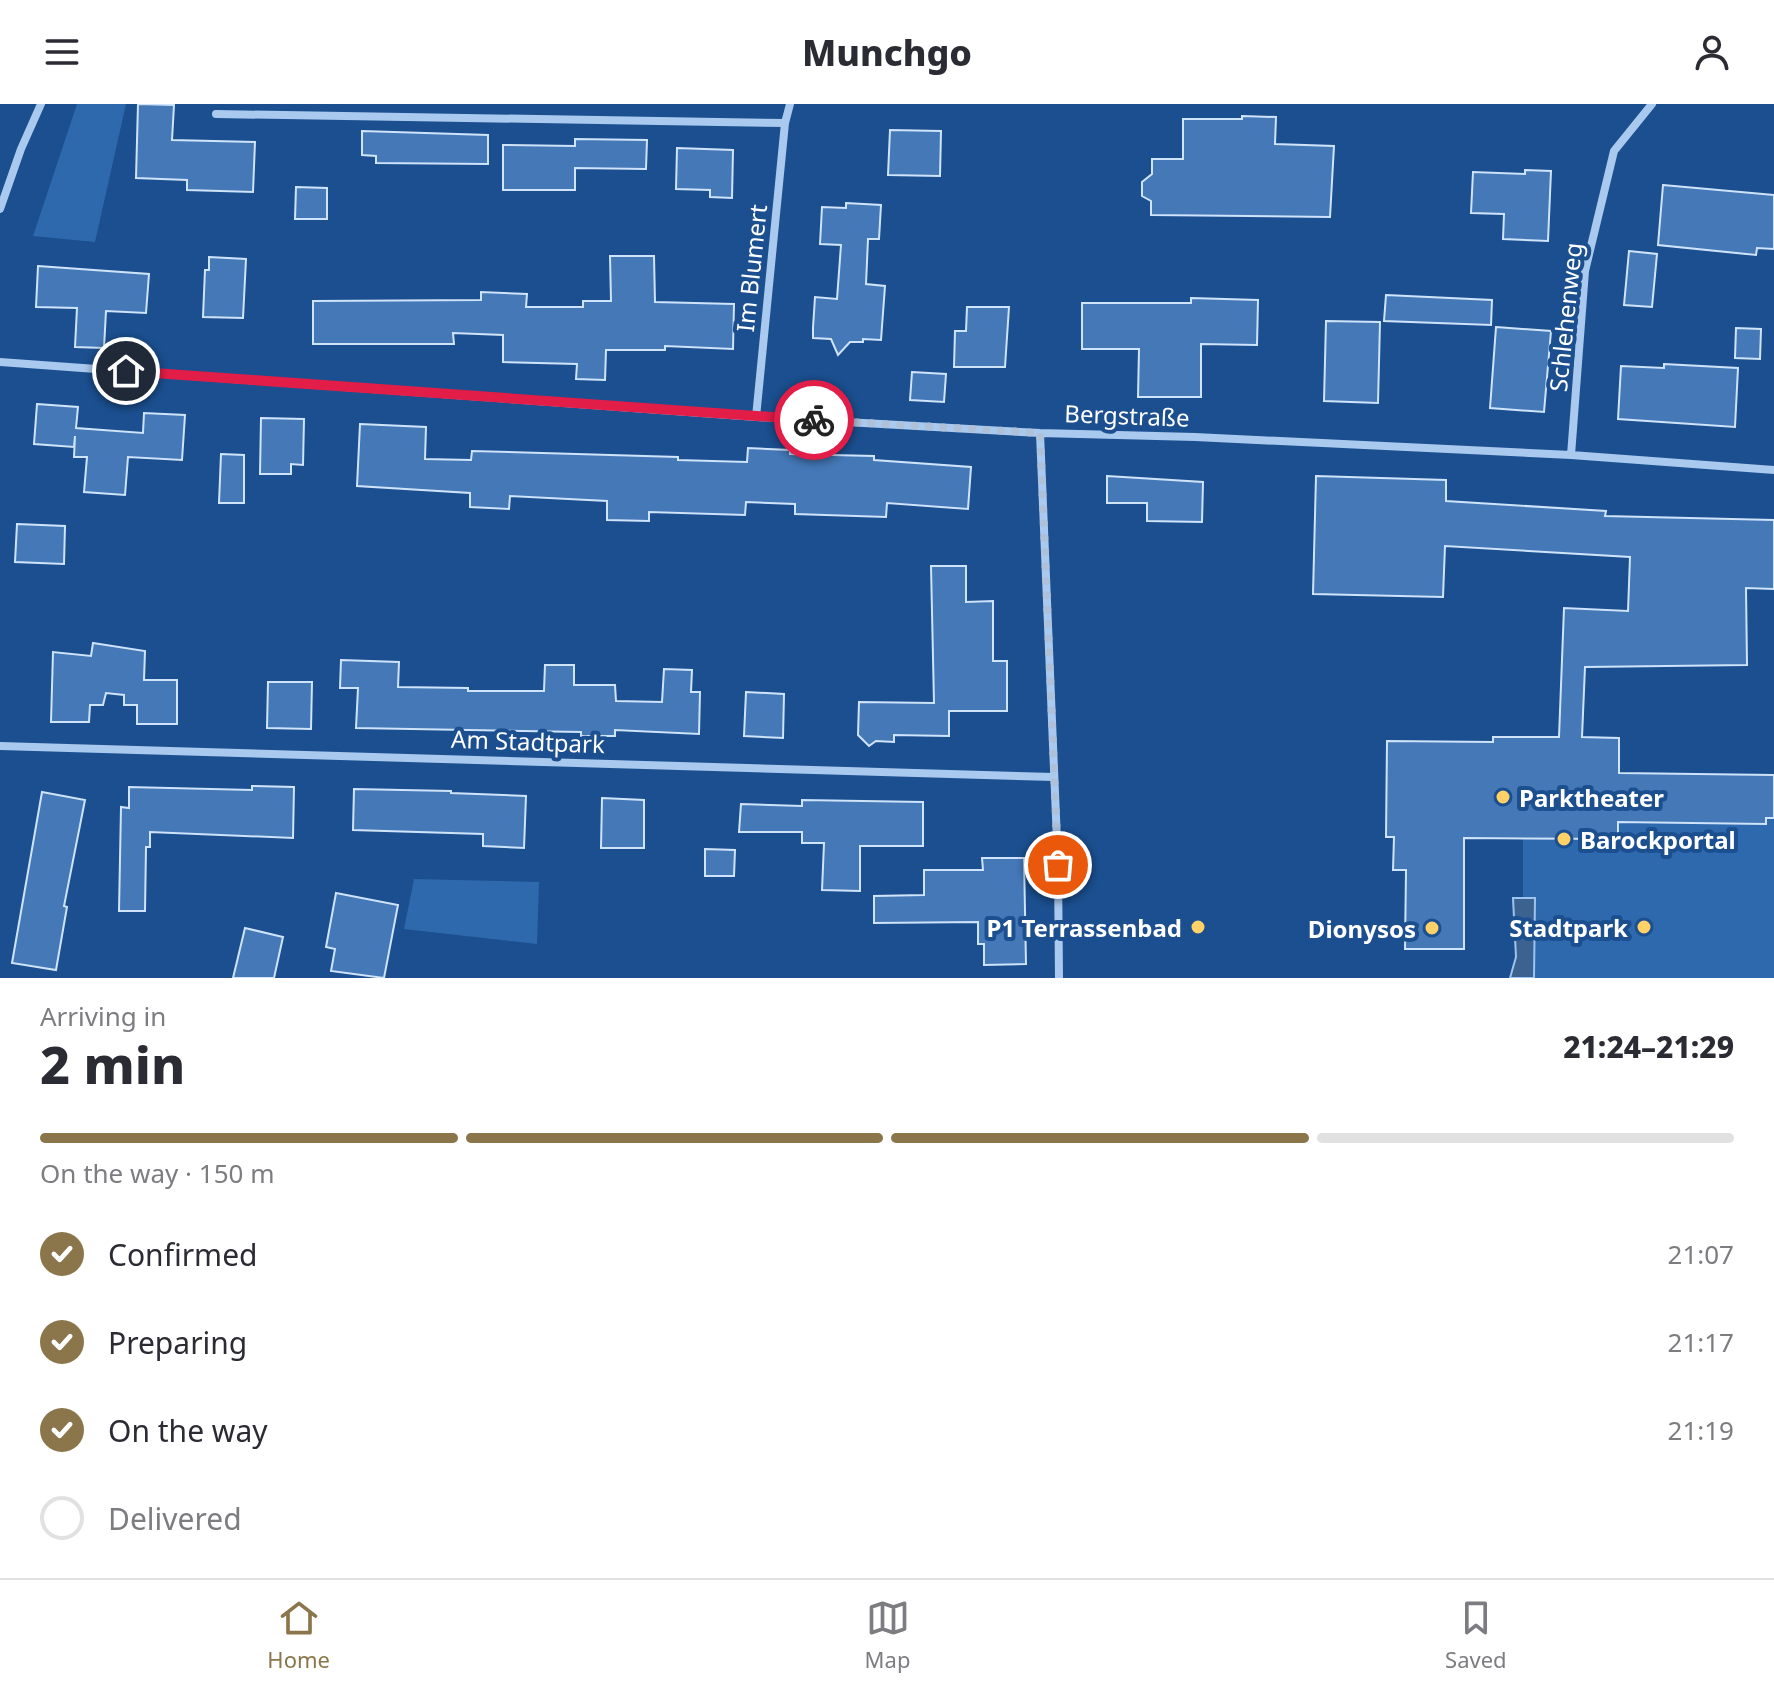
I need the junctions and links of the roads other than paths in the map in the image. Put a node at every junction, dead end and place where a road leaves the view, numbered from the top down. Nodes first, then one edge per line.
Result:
1 (41, 104) edge
2 (790, 104) edge
3 (1652, 104) edge
4 (216, 114) dead end
5 (785, 123) junction
6 (0, 209) edge
7 (0, 362) edge
8 (756, 417) junction
9 (1040, 433) junction
10 (1571, 455) junction
11 (1774, 470) edge
12 (0, 746) edge
13 (1054, 777) junction
14 (1059, 978) edge

1 - 6 street
2 - 5 street, Im Blumert
3 - 10 street, Schlehenweg
4 - 5 street
5 - 8 street, Im Blumert
7 - 8 street, Bergstraße
8 - 9 street, Bergstraße
9 - 10 street, Bergstraße
9 - 13 street
10 - 11 street, Bergstraße
12 - 13 street, Am Stadtpark
13 - 14 street

